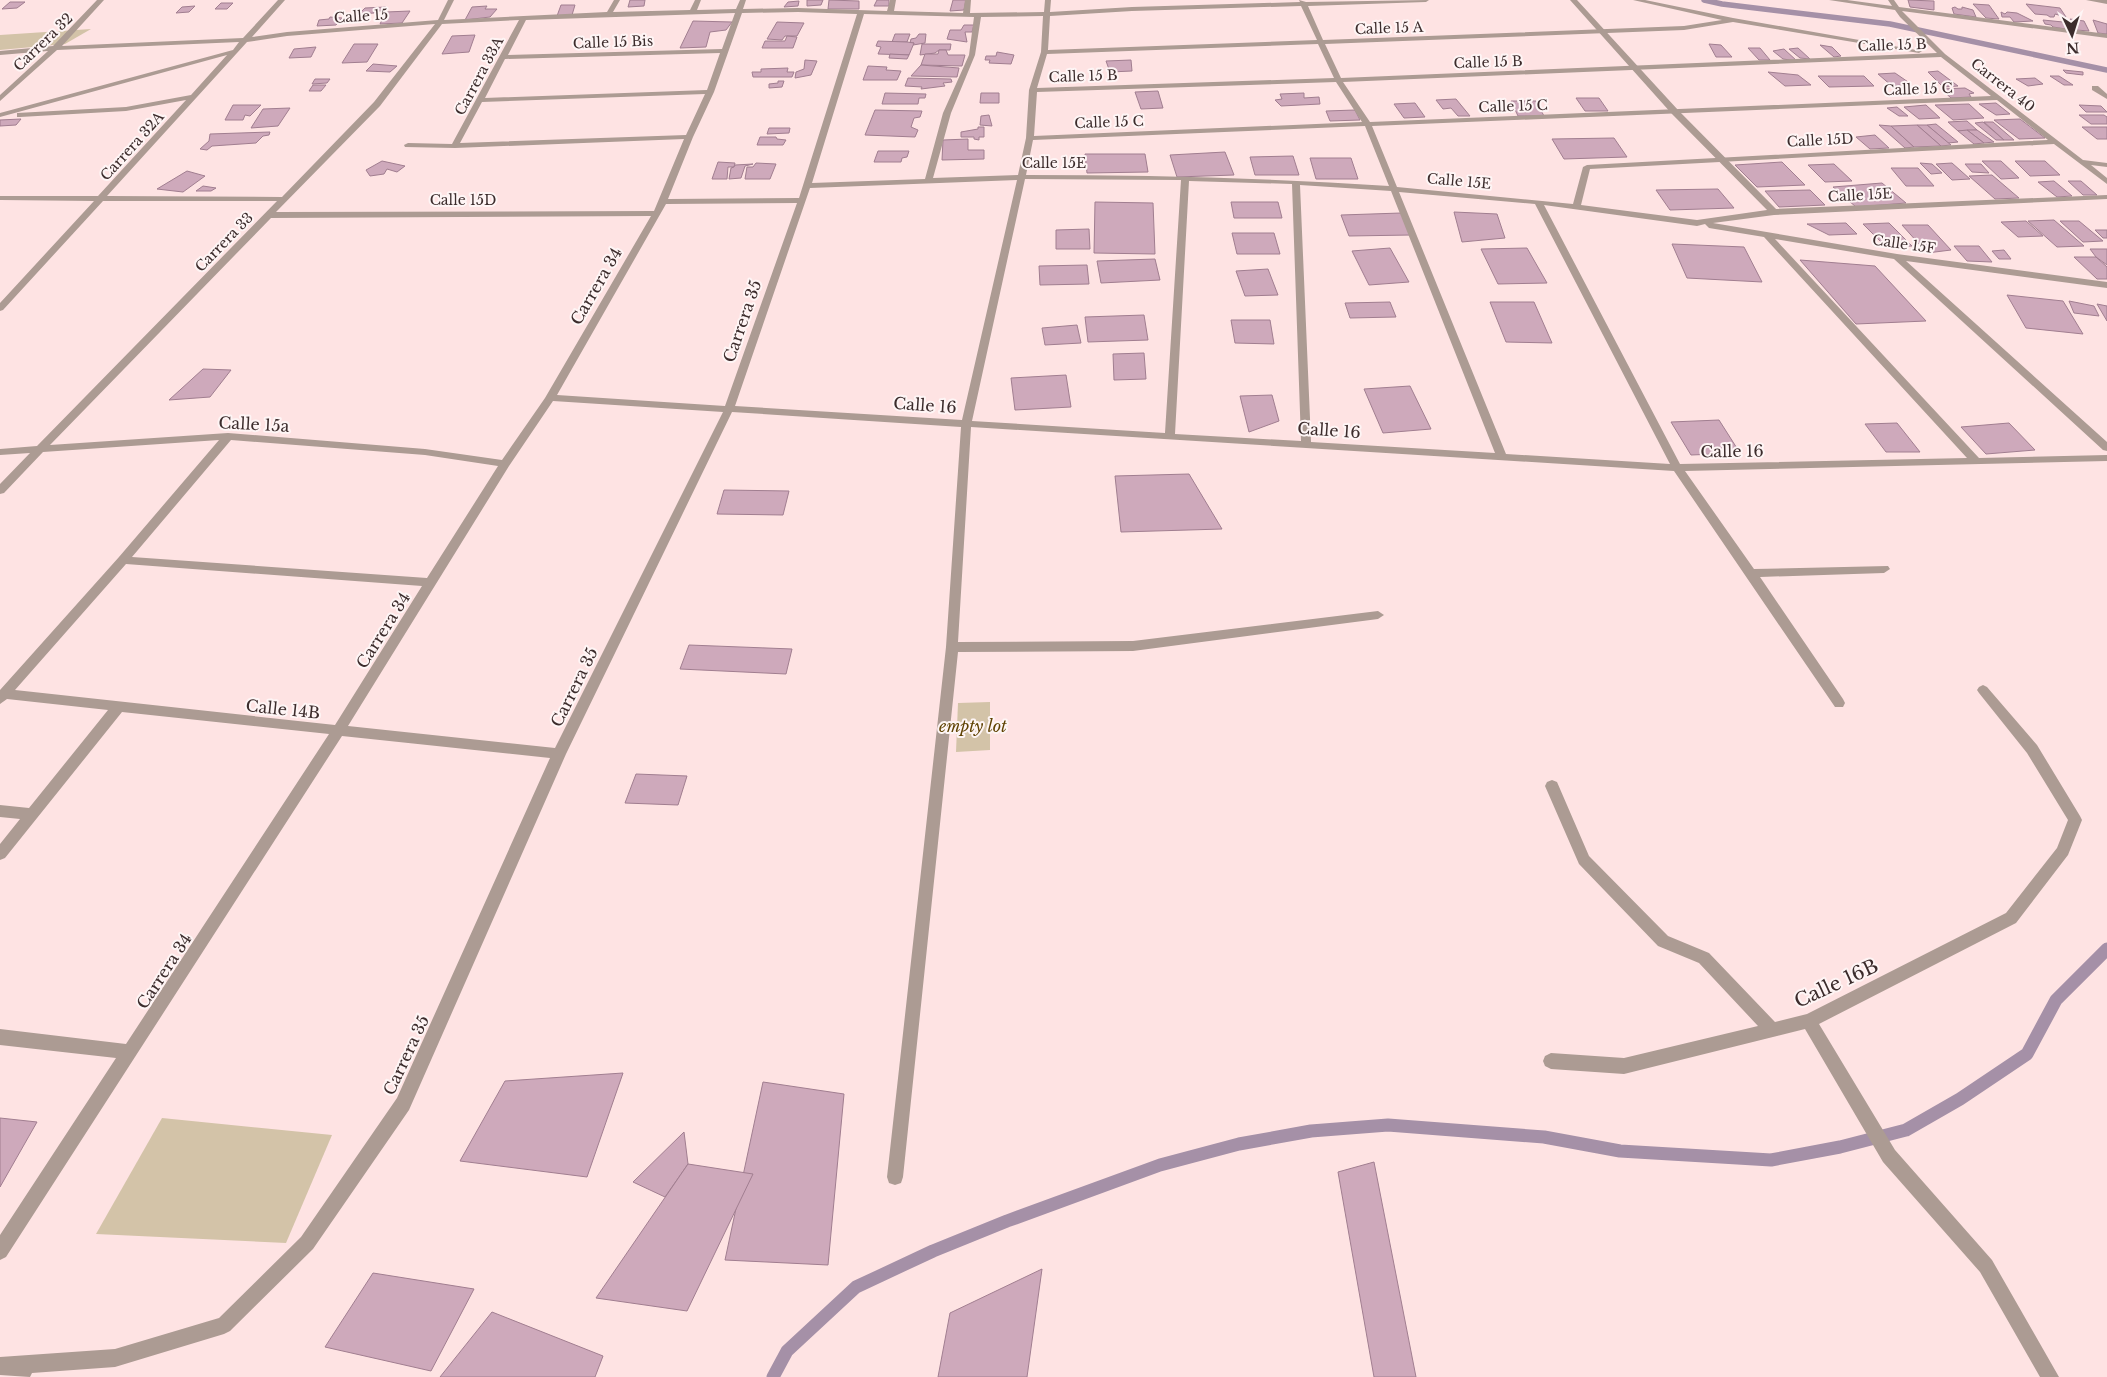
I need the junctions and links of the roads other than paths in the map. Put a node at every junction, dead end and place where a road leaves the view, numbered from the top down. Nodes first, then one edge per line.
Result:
1 (101, 0) edge
2 (282, 0) edge
3 (451, 0) edge
4 (617, 0) edge
5 (698, 0) edge
6 (802, 0) edge
7 (893, 0) edge
8 (968, 0) edge
9 (1048, 0) edge
10 (1132, 0) edge
11 (1426, 0) edge
12 (1573, 0) edge
13 (1636, 0) edge
14 (1832, 0) edge
15 (1891, 0) edge
16 (2089, 0) edge
17 (1390, 1) edge
18 (1302, 2) edge
19 (2107, 2) edge
20 (1231, 4) edge
21 (741, 6) edge
22 (1132, 9) junction
23 (1897, 9) junction
24 (798, 10) junction
25 (694, 12) junction
26 (861, 12) junction
27 (890, 13) junction
28 (609, 14) junction
29 (1047, 14) junction
30 (966, 15) junction
31 (978, 15) junction
32 (524, 18) junction
33 (1733, 20) junction
34 (440, 22) junction
35 (253, 32) junction
36 (1604, 32) junction
37 (194, 34) dead end
38 (287, 34) junction
39 (2107, 36) edge
40 (65, 39) junction
41 (75, 39) dead end
42 (246, 40) junction
43 (28, 42) dead end
44 (1320, 42) junction
45 (56, 48) junction
46 (236, 51) junction
47 (724, 51) junction
48 (1044, 52) junction
49 (0, 53) edge
50 (1943, 55) junction
51 (503, 58) junction
52 (1637, 68) junction
53 (1338, 80) junction
54 (2095, 88) dead end
55 (1033, 90) junction
56 (710, 92) junction
57 (194, 97) junction
58 (2107, 97) edge
59 (1998, 98) junction
60 (0, 99) edge
61 (480, 100) junction
62 (1675, 112) junction
63 (1, 115) edge
64 (1368, 125) junction
65 (689, 137) junction
66 (1030, 138) junction
67 (2055, 142) junction
68 (408, 146) dead end
69 (455, 146) junction
70 (1723, 159) junction
71 (2081, 162) junction
72 (2107, 165) edge
73 (1021, 177) junction
74 (1185, 178) junction
75 (929, 179) junction
76 (1296, 182) junction
77 (2107, 182) edge
78 (807, 186) junction
79 (1395, 189) junction
80 (2107, 197) edge
81 (0, 198) edge
82 (100, 199) junction
83 (285, 199) junction
84 (802, 200) junction
85 (1538, 202) junction
86 (660, 207) junction
87 (1576, 207) junction
88 (1774, 212) junction
89 (269, 215) junction
90 (1697, 223) junction
91 (1768, 236) junction
92 (1897, 257) junction
93 (2107, 285) edge
94 (0, 308) edge
95 (550, 398) junction
96 (729, 409) junction
97 (966, 424) junction
98 (228, 436) junction
99 (1170, 437) junction
100 (1306, 445) junction
101 (2107, 448) edge
102 (39, 451) junction
103 (0, 452) edge
104 (1502, 457) junction
105 (2107, 458) edge
106 (1976, 461) junction
107 (505, 464) junction
108 (1677, 468) junction
109 (0, 490) edge
110 (123, 560) junction
111 (1884, 569) dead end
112 (1751, 573) junction
113 (432, 583) junction
114 (1378, 615) dead end
115 (952, 647) junction
116 (1983, 690) dead end
117 (2, 696) edge
118 (1839, 703) dead end
119 (118, 707) junction
120 (338, 732) junction
121 (559, 754) junction
122 (1552, 786) dead end
123 (0, 811) edge
124 (32, 814) junction
125 (0, 854) edge
126 (1809, 1021) junction
127 (1772, 1030) junction
128 (0, 1037) edge
129 (131, 1052) junction
130 (1552, 1061) dead end
131 (895, 1177) dead end
132 (0, 1251) edge
133 (0, 1366) edge
134 (23, 1371) edge
135 (2050, 1377) edge

1 - 40 street, Carrera 32
2 - 35 street, Carrera 32A
3 - 34 street, Carrera 33
4 - 28 street
5 - 25 street
6 - 24 street
7 - 27 street
8 - 30 street
9 - 29 street
10 - 22 street
11 - 17 street, Calle 15
12 - 36 street
13 - 33 street
14 - 23 street
15 - 23 street, Carrera 40
16 - 19 street
17 - 18 street, Calle 15
18 - 20 street, Calle 15
18 - 44 street
20 - 22 street, Calle 15
21 - 24 street, Calle 15
21 - 25 street, Calle 15
21 - 47 street, Carrera 34
22 - 29 street, Calle 15
23 - 39 street
23 - 50 street, Carrera 40
24 - 26 street, Calle 15
25 - 28 street, Calle 15
26 - 27 street, Calle 15
26 - 78 street, Carrera 35
27 - 30 street, Calle 15
28 - 32 street, Calle 15
29 - 31 street, Calle 15
29 - 48 street
30 - 31 street, Calle 15
31 - 75 street
32 - 34 street, Calle 15
32 - 51 street, Carrera 33A
33 - 36 street, Calle 15 A
33 - 50 street
34 - 38 street, Calle 15
34 - 83 street, Carrera 33
35 - 37 street, Calle 15
35 - 38 street, Calle 15
35 - 42 street, Carrera 32A
36 - 44 street, Calle 15 A
36 - 52 street
38 - 42 street, Calle 15
40 - 41 street
40 - 43 street
40 - 45 street, Carrera 32
42 - 45 street, Calle 15
42 - 46 street, Carrera 32A
44 - 48 street, Calle 15 A
44 - 53 street
45 - 49 street, Calle 15
45 - 60 street, Carrera 32
46 - 57 street, Carrera 32A
46 - 63 street
47 - 51 street, Calle 15 Bis
47 - 56 street, Carrera 34
48 - 55 street
50 - 52 street, Calle 15 B
50 - 59 street, Carrera 40
51 - 61 street, Carrera 33A
52 - 53 street, Calle 15 B
52 - 62 street
53 - 55 street, Calle 15 B
53 - 64 street
54 - 58 street
55 - 66 street
56 - 61 street
56 - 65 street, Carrera 34
57 - 63 street
57 - 82 street, Carrera 32A
59 - 62 street, Calle 15 C
59 - 67 street, Carrera 40
61 - 69 street, Carrera 33A
62 - 64 street, Calle 15 C
62 - 70 street
64 - 66 street, Calle 15 C
64 - 79 street
65 - 69 street
65 - 86 street, Carrera 34
66 - 73 street
67 - 70 street, Calle 15D
67 - 71 street, Carrera 40
68 - 69 street
70 - 87 street, Calle 15D
70 - 88 street
71 - 72 street
71 - 77 street, Carrera 40
73 - 74 street, Calle 15E
73 - 75 street, Calle 15E
73 - 97 street
74 - 76 street, Calle 15E
74 - 99 street
75 - 78 street, Calle 15E
76 - 79 street, Calle 15E
76 - 100 street
78 - 84 street, Carrera 35
79 - 85 street, Calle 15E
79 - 104 street
80 - 88 street, Calle 15E
81 - 82 street
82 - 83 street
82 - 94 street, Carrera 32A
83 - 89 street, Carrera 33
84 - 86 street, Calle 15D
84 - 96 street, Carrera 35
85 - 87 street, Calle 15E
85 - 108 street
86 - 89 street, Calle 15D
86 - 95 street, Carrera 34
87 - 90 street, Calle 15E
88 - 90 street, Calle 15E
89 - 102 street, Carrera 33
90 - 91 street, Calle 15F
91 - 92 street, Calle 15F
91 - 106 street
92 - 93 street, Calle 15F
92 - 101 street
95 - 96 street, Calle 16
95 - 107 street, Carrera 34
96 - 97 street, Calle 16
96 - 121 street, Carrera 35
97 - 99 street, Calle 16
97 - 115 street
98 - 102 street, Calle 15a
98 - 107 street, Calle 15a
98 - 110 street
99 - 100 street, Calle 16
100 - 104 street, Calle 16
102 - 103 street, Calle 15a
102 - 109 street, Carrera 33
104 - 108 street, Calle 16
105 - 106 street, Calle 16
106 - 108 street, Calle 16
107 - 113 street, Carrera 34
108 - 112 street
110 - 113 street
110 - 117 street
111 - 112 street
112 - 118 street
113 - 120 street, Carrera 34
114 - 115 street
115 - 131 street
116 - 126 street, Calle 16B
117 - 119 street, Calle 14B
119 - 120 street, Calle 14B
119 - 124 street
120 - 121 street, Calle 14B
120 - 129 street, Carrera 34
121 - 134 street, Carrera 35
122 - 127 street
123 - 124 street
124 - 125 street
126 - 127 street, Calle 16B
126 - 135 street
127 - 130 street, Calle 16B
128 - 129 street
129 - 132 street, Carrera 34
133 - 134 street

